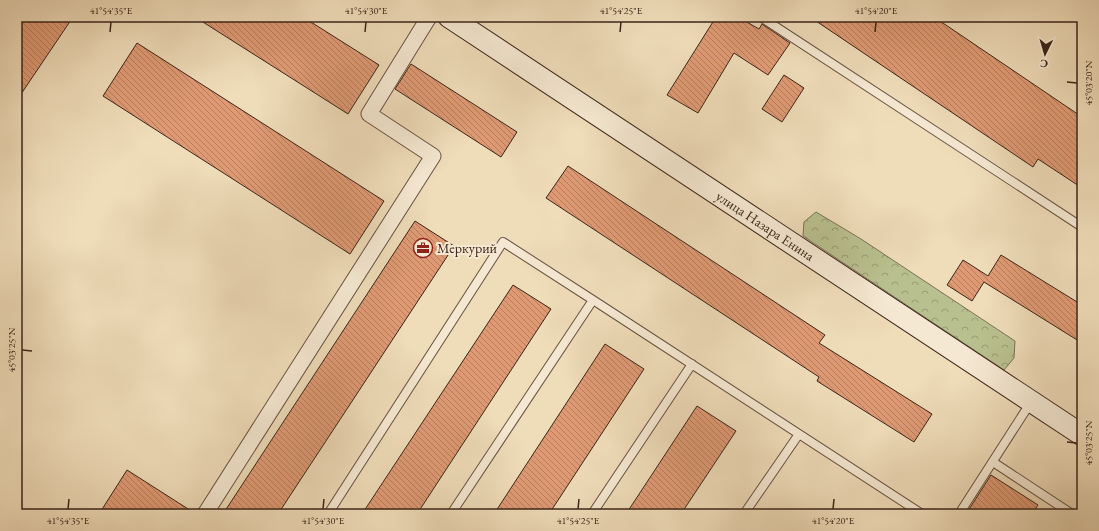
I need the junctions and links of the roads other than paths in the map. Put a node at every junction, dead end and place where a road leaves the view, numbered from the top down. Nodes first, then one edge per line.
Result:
1 (430, 17) edge
2 (449, 17) edge
3 (761, 17) edge
4 (1082, 227) edge
5 (593, 300) junction
6 (692, 364) junction
7 (1032, 402) junction
8 (799, 434) junction
9 (1082, 435) edge
10 (993, 462) junction
11 (205, 514) edge
12 (328, 514) edge
13 (451, 514) edge
14 (592, 514) edge
15 (744, 514) edge
16 (922, 514) edge
17 (959, 514) edge
18 (1072, 514) edge

1 - 11 street
2 - 7 main road, улица Назара Енина
3 - 4 lane
5 - 6 lane
5 - 12 lane
5 - 13 lane
6 - 8 lane
6 - 14 lane
7 - 9 main road, улица Назара Енина
7 - 10 lane
8 - 15 lane
8 - 16 lane
10 - 17 lane
10 - 18 lane

